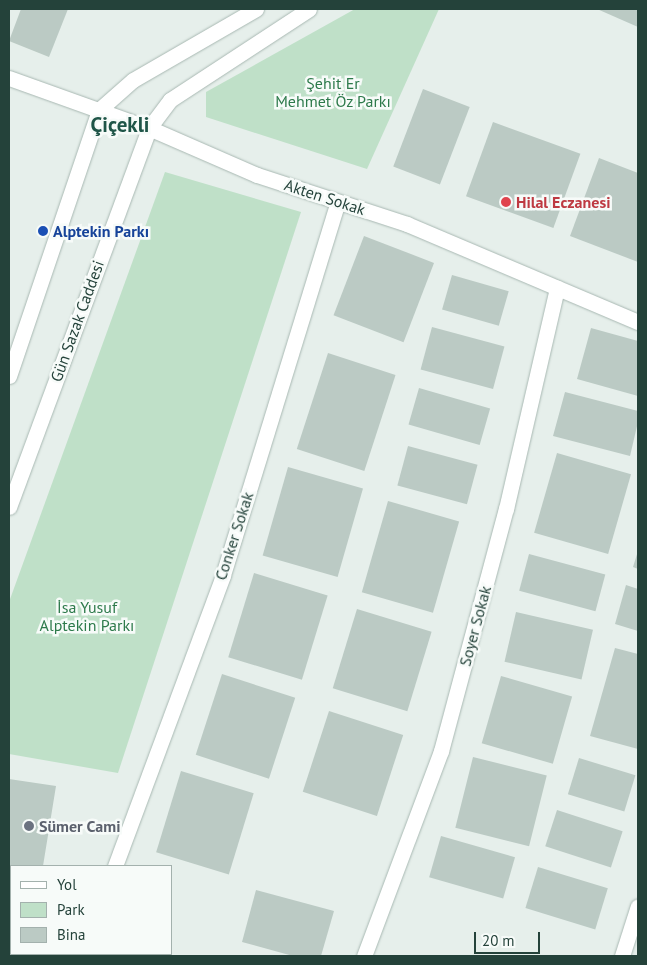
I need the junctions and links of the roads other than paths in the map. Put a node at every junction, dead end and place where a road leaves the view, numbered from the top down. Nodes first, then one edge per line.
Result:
1 (256, 9) edge
2 (309, 9) edge
3 (9, 78) edge
4 (99, 110) junction
5 (149, 128) junction
6 (338, 202) junction
7 (557, 288) junction
8 (638, 322) edge
9 (9, 376) edge
10 (9, 507) edge
11 (115, 865) edge
12 (638, 906) edge
13 (364, 956) edge
14 (622, 956) edge

1 - 4 street
2 - 5 street, Gün Sazak Caddesi
3 - 4 street, Akten Sokak
4 - 5 street, Akten Sokak
4 - 9 street
5 - 6 street, Akten Sokak
5 - 10 street, Gün Sazak Caddesi
6 - 7 street, Akten Sokak
6 - 11 street, Conker Sokak
7 - 8 street, Akten Sokak
7 - 13 street, Soyer Sokak
12 - 14 street

